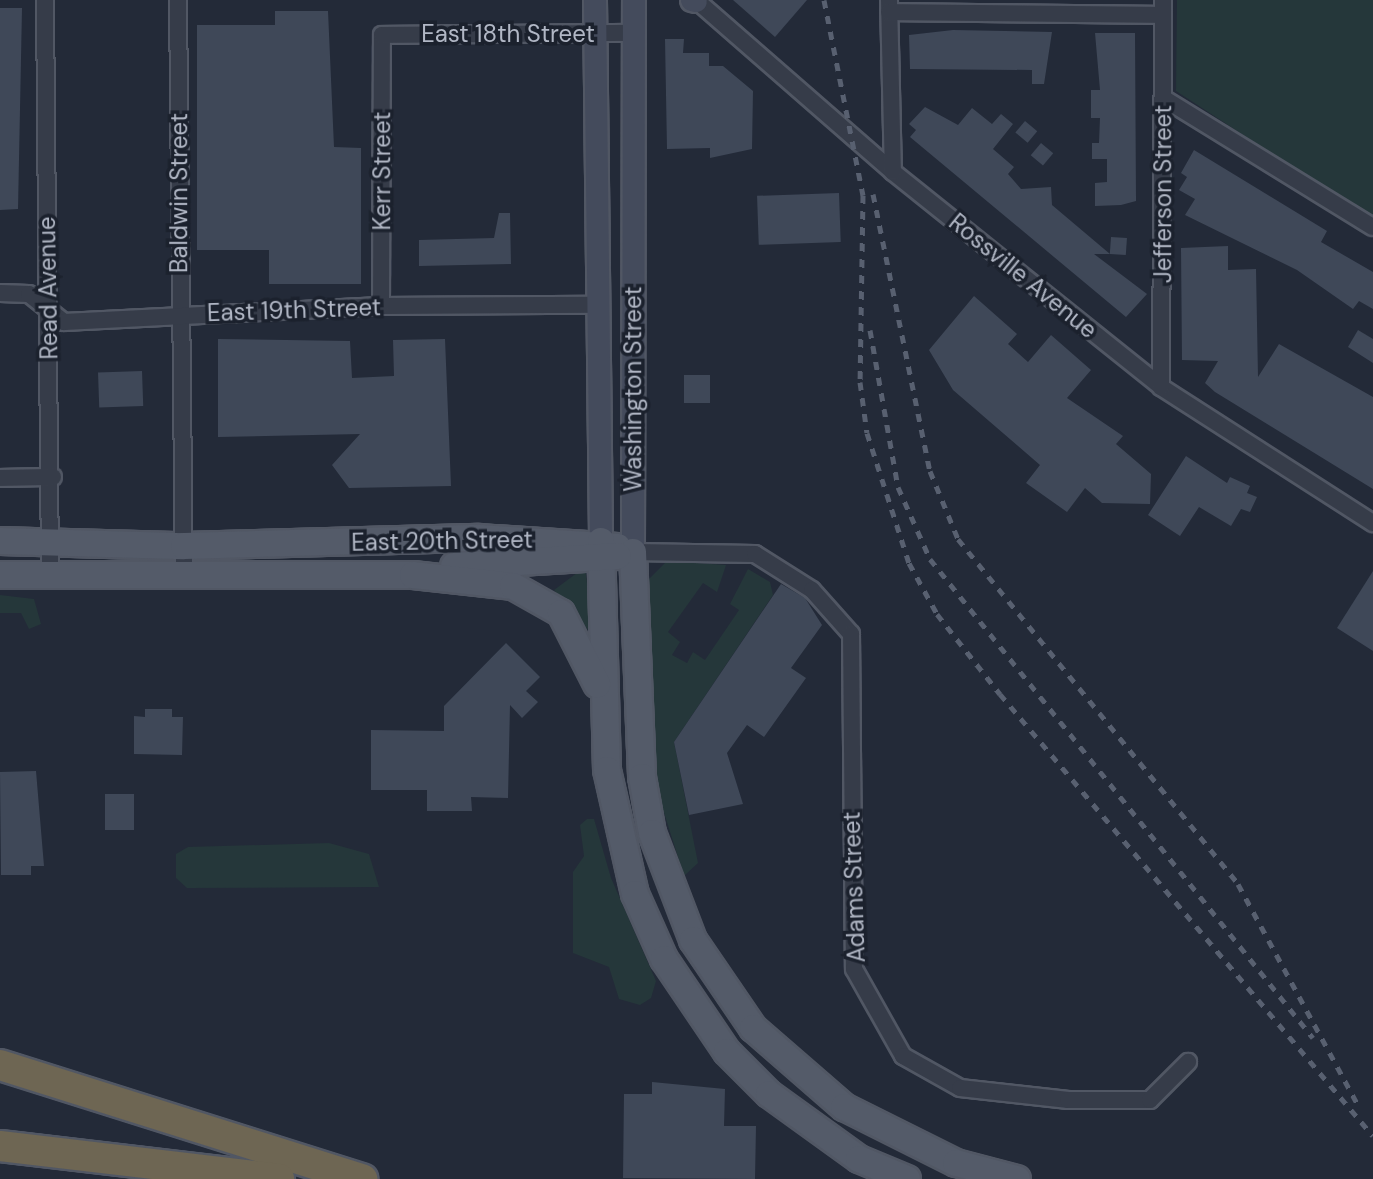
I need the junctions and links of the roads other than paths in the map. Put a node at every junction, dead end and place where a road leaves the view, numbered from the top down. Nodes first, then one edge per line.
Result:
1 (45, 0) edge
2 (178, 0) edge
3 (595, 0) edge
4 (634, 0) edge
5 (647, 0) edge
6 (695, 0) edge
7 (889, 6) edge
8 (1163, 8) edge
9 (597, 33) junction
10 (633, 33) junction
11 (382, 35) joint
12 (1163, 98) junction
13 (893, 172) junction
14 (1373, 227) edge
15 (0, 293) edge
16 (598, 305) junction
17 (48, 306) junction
18 (381, 306) junction
19 (180, 314) junction
20 (1161, 387) junction
21 (53, 477) junction
22 (0, 478) edge
23 (1373, 523) edge
24 (0, 541) edge
25 (48, 541) junction
26 (184, 546) junction
27 (601, 551) junction
28 (633, 552) junction
29 (0, 575) edge
30 (413, 575) junction
31 (50, 576) junction
32 (184, 579) junction
33 (851, 634) joint
34 (603, 698) junction
35 (1188, 1062) dead end
36 (0, 1065) edge
37 (0, 1146) edge
38 (279, 1179) edge
39 (362, 1179) edge
40 (907, 1179) edge
41 (1017, 1179) edge

1 - 17 street, Read Avenue
2 - 19 street, Baldwin Street
3 - 9 street, Washington Street
4 - 10 street, Washington Street
5 - 10 street
6 - 13 street, Rossville Avenue
7 - 8 street
7 - 13 street
8 - 12 street, Jefferson Street
9 - 10 street, East 18th Street
9 - 11 street, East 18th Street
9 - 16 street, Washington Street
10 - 28 street, Washington Street
11 - 18 street, Kerr Street
12 - 14 street
12 - 20 street, Jefferson Street
13 - 20 street, Rossville Avenue
15 - 17 street, East 19th Street
16 - 18 street, East 19th Street
16 - 27 street, Washington Street
17 - 19 street, East 19th Street
17 - 21 street, Read Avenue
18 - 19 street, East 19th Street
19 - 26 street, Baldwin Street
20 - 23 street, Rossville Avenue
21 - 22 street
21 - 25 street, Read Avenue
24 - 25 main road, East 20th Street
25 - 26 main road, East 20th Street
25 - 31 street, Read Avenue
26 - 27 main road, East 20th Street
26 - 32 street, Baldwin Street
27 - 28 main road, East 20th Street
27 - 30 main road
27 - 34 main road, Washington Street
28 - 33 street, East 20th Street
28 - 41 main road, Washington Street
29 - 31 main road, East 20th Street
30 - 32 main road, East 20th Street
30 - 34 main road
31 - 32 main road, East 20th Street
33 - 35 street, Adams Street
34 - 40 main road, Washington Street
36 - 39 highway
37 - 38 highway

